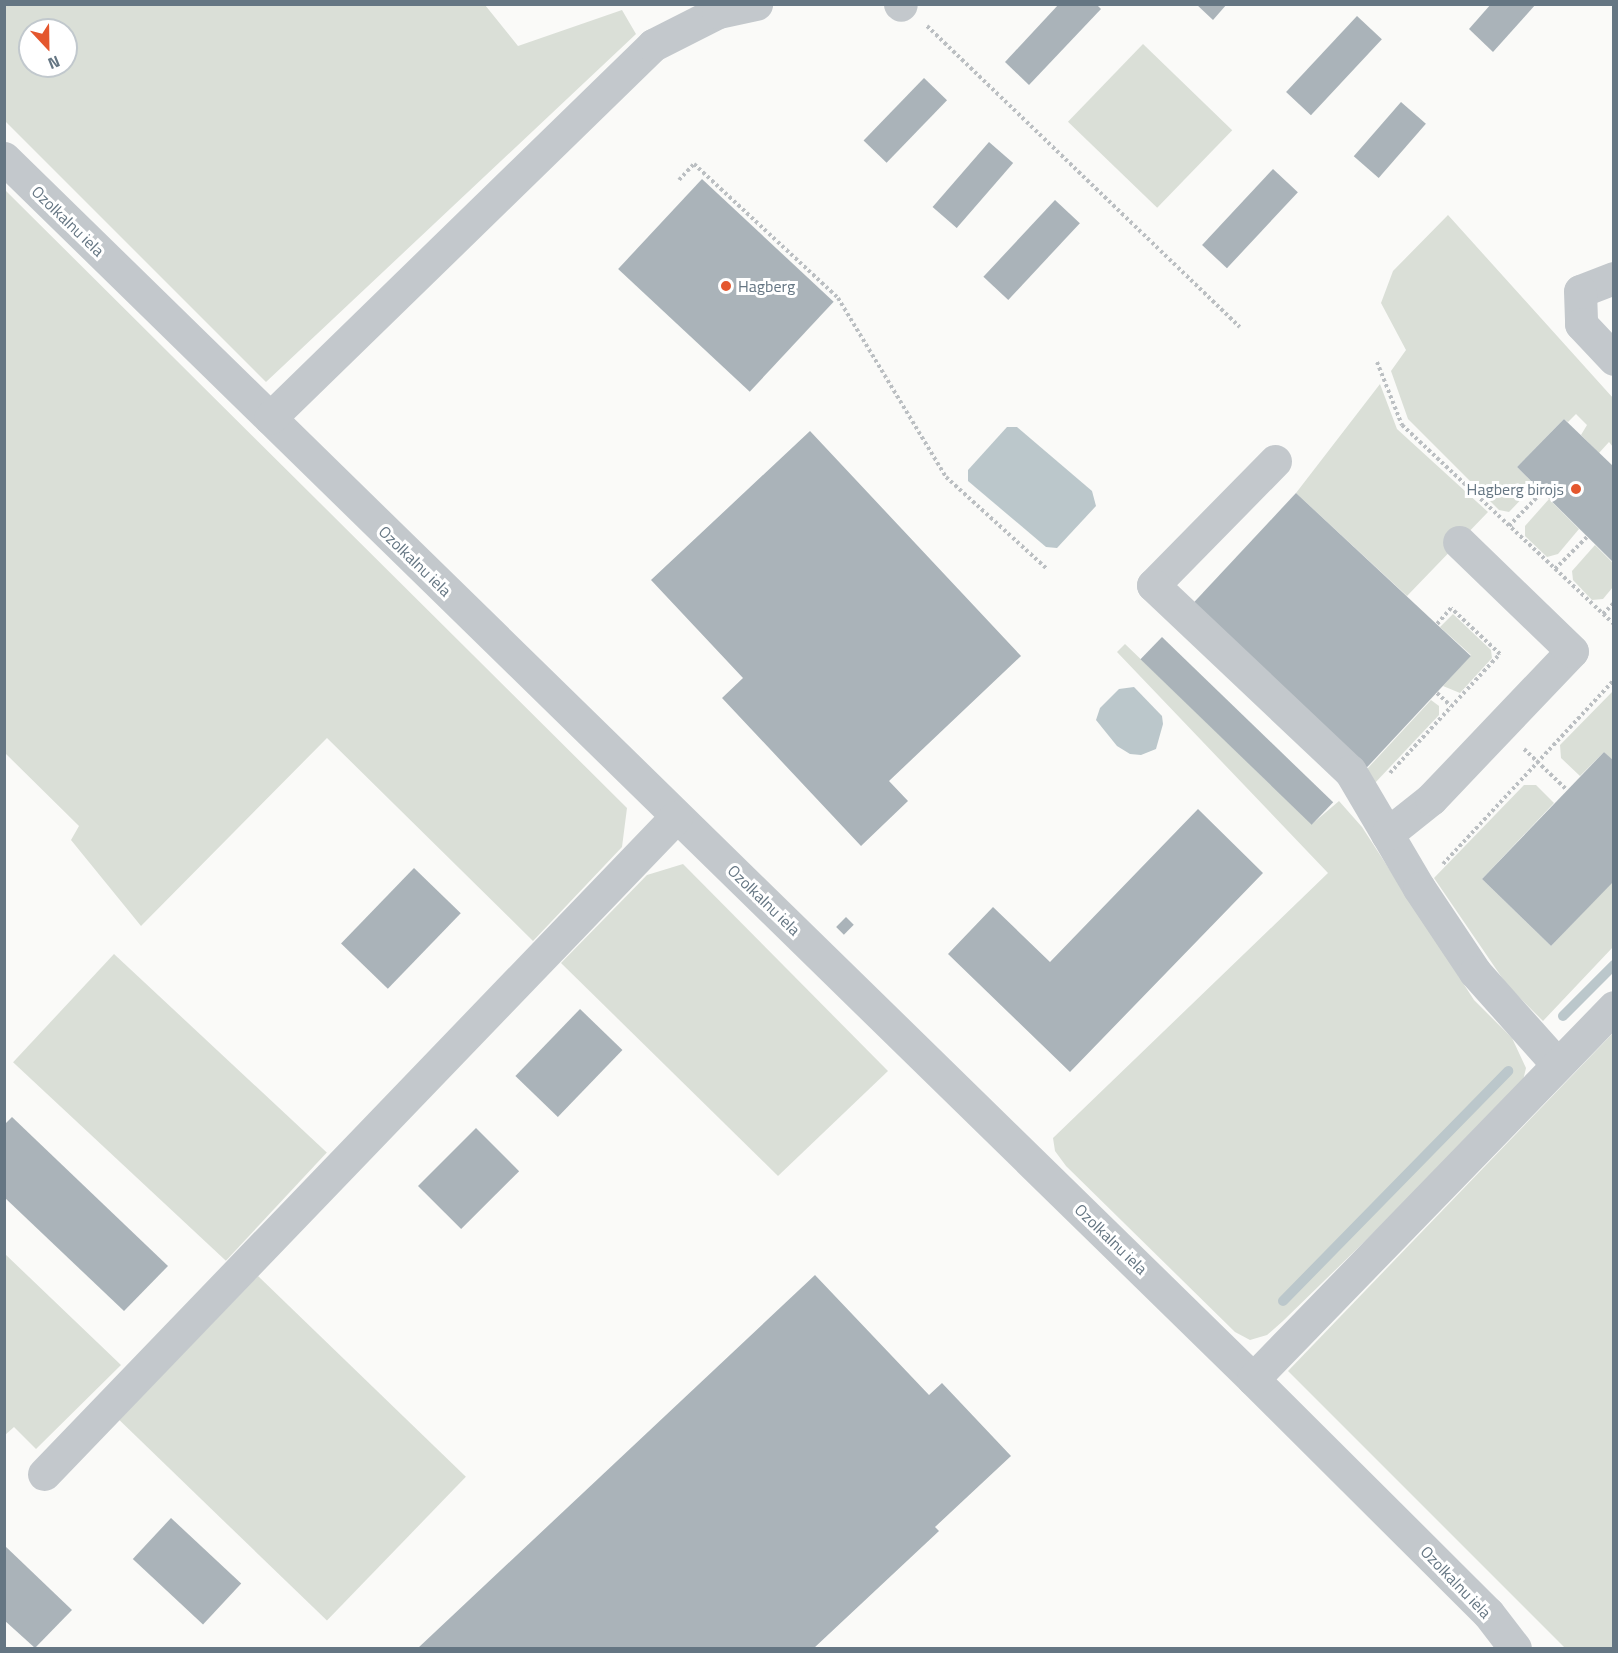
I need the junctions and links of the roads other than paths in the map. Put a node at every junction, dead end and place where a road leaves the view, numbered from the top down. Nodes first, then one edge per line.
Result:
1 (756, 4) edge
2 (4, 158) edge
3 (1614, 278) edge
4 (1614, 359) edge
5 (270, 418) junction
6 (1275, 461) dead end
7 (1459, 542) dead end
8 (676, 817) junction
9 (1387, 834) junction
10 (1614, 1007) edge
11 (1557, 1064) junction
12 (1253, 1379) junction
13 (44, 1474) dead end
14 (1515, 1648) edge

1 - 5 street
2 - 5 street, Ozolkalnu iela
3 - 4 street
5 - 8 street, Ozolkalnu iela
6 - 9 street
7 - 9 street
8 - 12 street, Ozolkalnu iela
8 - 13 street
9 - 11 street
10 - 11 street
11 - 12 street
12 - 14 street, Ozolkalnu iela

